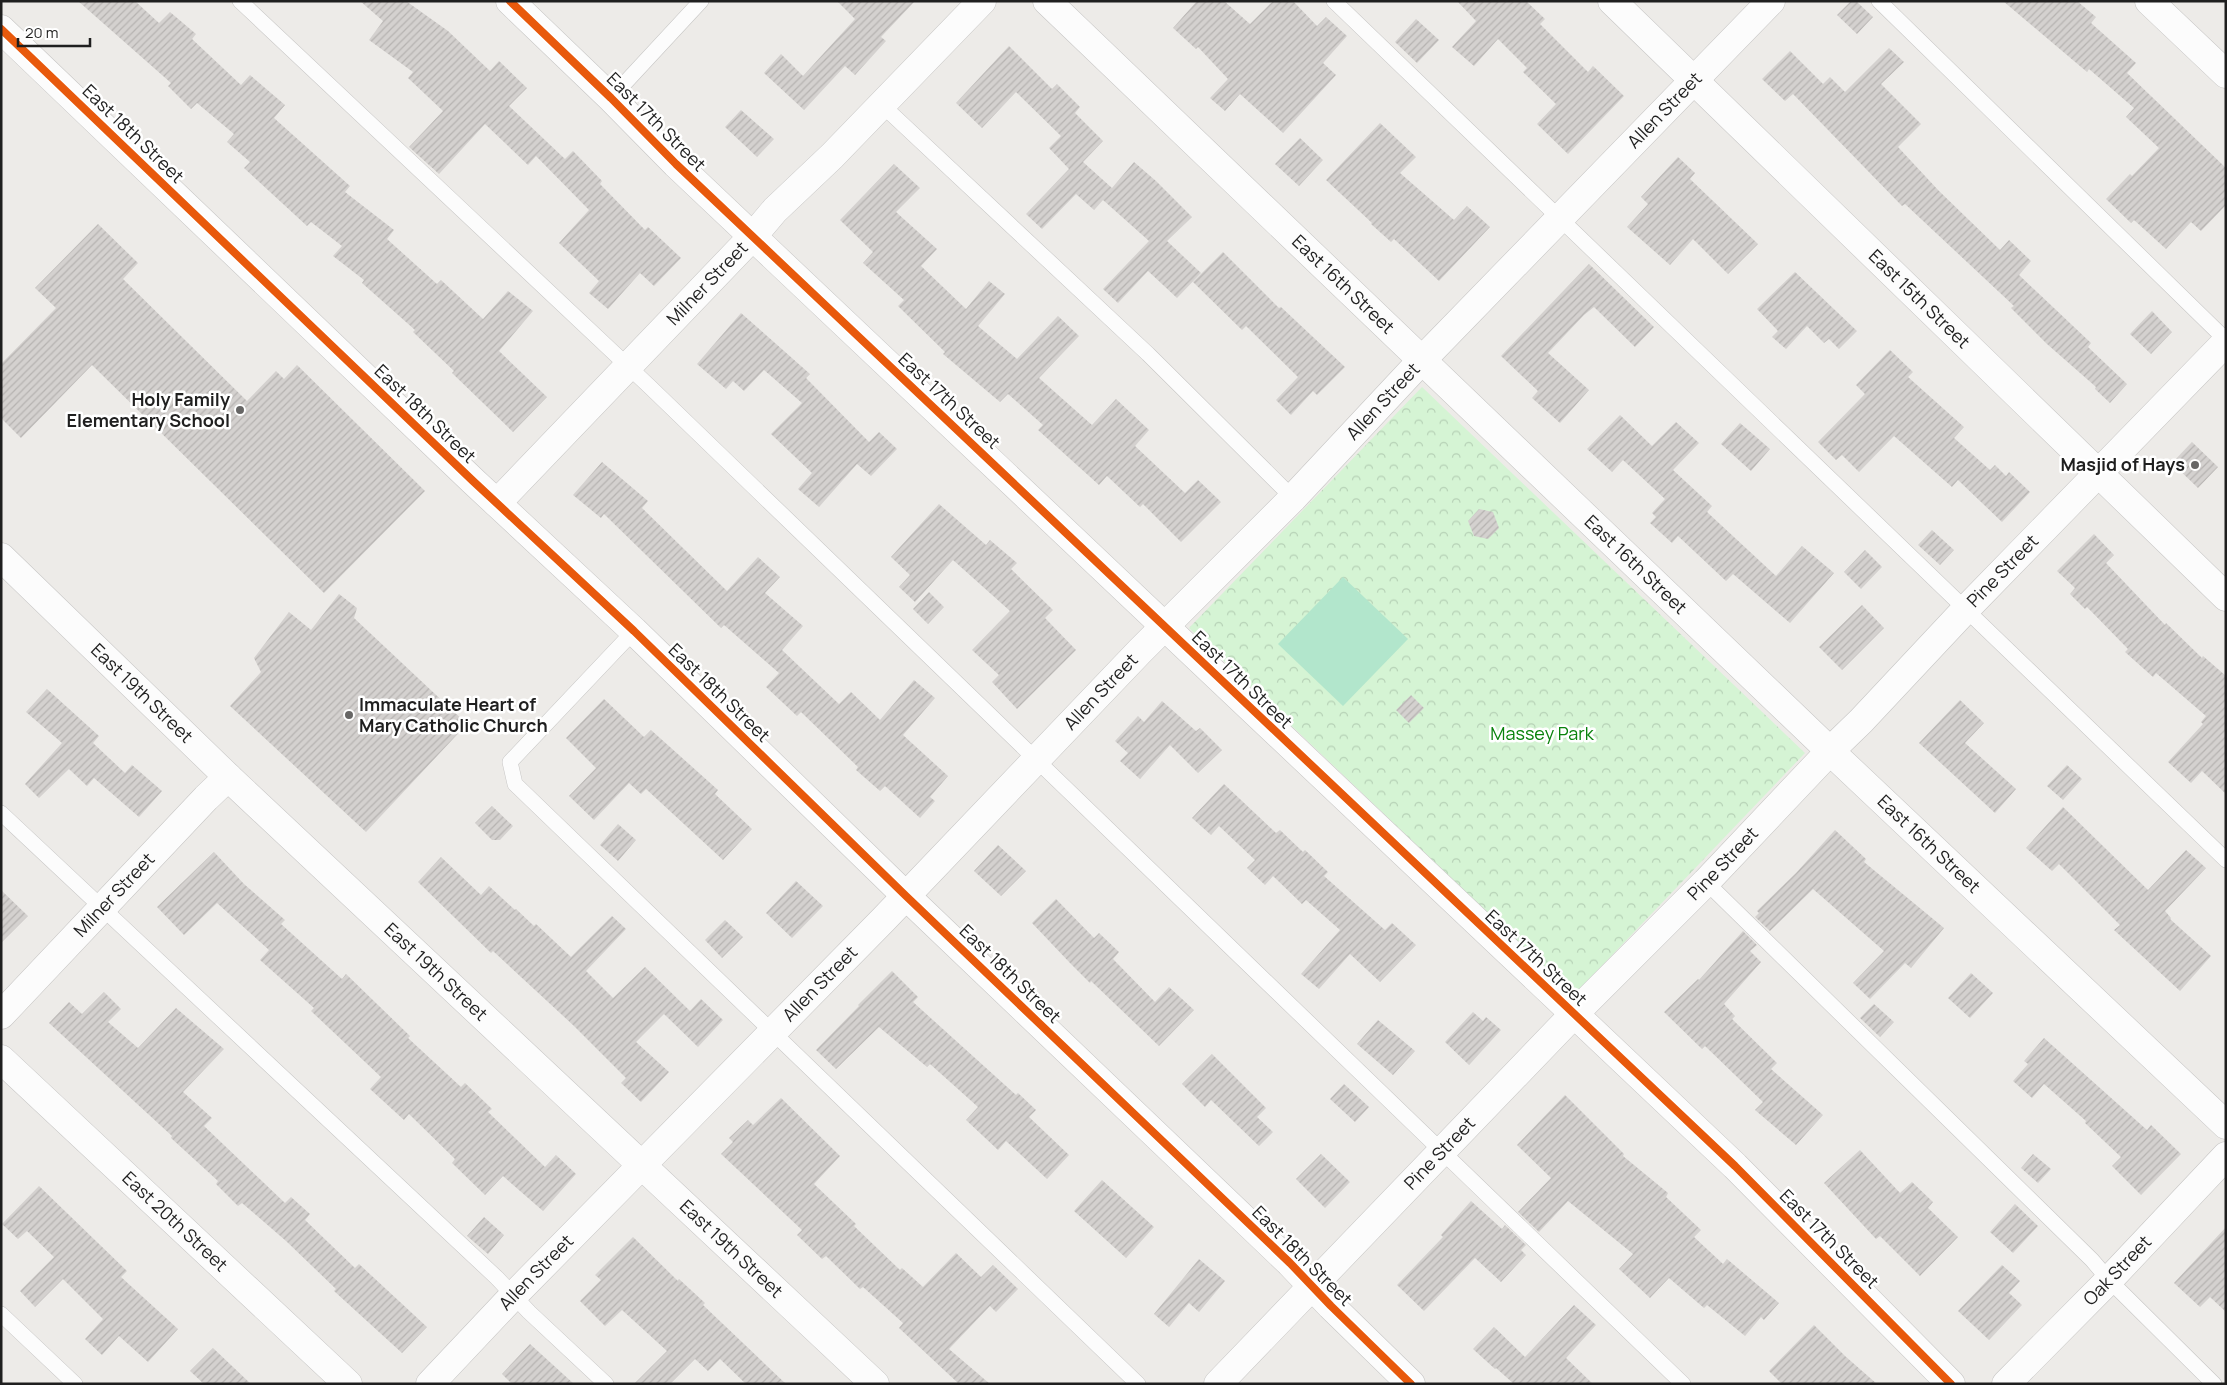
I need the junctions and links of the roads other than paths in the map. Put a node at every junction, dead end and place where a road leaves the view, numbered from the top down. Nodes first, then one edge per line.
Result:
1 (240, 1) edge
2 (510, 1) edge
3 (701, 1) edge
4 (982, 1) edge
5 (1047, 1) edge
6 (1334, 1) edge
7 (1612, 1) edge
8 (1771, 1) edge
9 (1879, 1) edge
10 (2149, 1) edge
11 (1, 29) edge
12 (2226, 74) edge
13 (1693, 80) junction
14 (611, 98) junction
15 (881, 104) junction
16 (1559, 219) junction
17 (753, 236) junction
18 (2226, 341) edge
19 (1422, 360) junction
20 (628, 366) junction
21 (2098, 473) junction
22 (1293, 498) junction
23 (497, 503) junction
24 (1, 557) edge
25 (2226, 596) edge
26 (1966, 609) junction
27 (1165, 627) junction
28 (634, 631) junction
29 (1830, 751) junction
30 (1035, 760) junction
31 (228, 777) junction
32 (1, 813) edge
33 (2226, 860) edge
34 (1706, 882) junction
35 (906, 896) junction
36 (103, 907) junction
37 (1574, 1014) junction
38 (1, 1015) edge
39 (772, 1032) junction
40 (1, 1058) edge
41 (2226, 1125) edge
42 (1444, 1151) junction
43 (2226, 1156) edge
44 (642, 1166) junction
45 (2109, 1280) junction
46 (1312, 1286) junction
47 (513, 1296) junction
48 (1, 1314) edge
49 (75, 1384) edge
50 (348, 1384) edge
51 (430, 1384) edge
52 (606, 1384) edge
53 (875, 1384) edge
54 (1138, 1384) edge
55 (1218, 1384) edge
56 (1411, 1384) edge
57 (1683, 1384) edge
58 (1951, 1384) edge
59 (2006, 1384) edge
60 (2214, 1384) edge

1 - 20 lane
2 - 14 street, East 17th Street
3 - 14 lane
4 - 15 street, Milner Street
5 - 19 street, East 16th Street
6 - 16 lane
7 - 13 street, East 15th Street
8 - 13 street, Allen Street
9 - 18 lane
10 - 12 street
11 - 23 street, East 18th Street
13 - 16 street, Allen Street
13 - 21 street, East 15th Street
14 - 17 street, East 17th Street
15 - 17 street, Milner Street
15 - 22 lane
16 - 19 street, Allen Street
16 - 26 lane
17 - 20 street, Milner Street
17 - 27 street, East 17th Street
18 - 21 street, Pine Street
19 - 22 street, Allen Street
19 - 29 street, East 16th Street
20 - 23 street, Milner Street
20 - 30 lane
21 - 25 street, East 15th Street
21 - 26 street, Pine Street
22 - 27 street, Allen Street
23 - 28 street, East 18th Street
24 - 31 street, East 19th Street
26 - 29 street, Pine Street
26 - 33 lane
27 - 30 street, Allen Street
27 - 37 street, East 17th Street
28 - 35 street, East 18th Street
28 - 39 lane
29 - 34 street, Pine Street
29 - 41 street, East 16th Street
30 - 35 street, Allen Street
30 - 42 lane
31 - 36 street, Milner Street
31 - 44 street, East 19th Street
32 - 36 lane
34 - 37 street, Pine Street
34 - 45 lane
35 - 39 street, Allen Street
35 - 46 street, East 18th Street
36 - 38 street, Milner Street
36 - 47 lane
37 - 42 street, Pine Street
37 - 58 street, East 17th Street
39 - 44 street, Allen Street
39 - 54 lane
40 - 50 street, East 20th Street
42 - 46 street, Pine Street
42 - 57 lane
43 - 45 street, Oak Street
44 - 47 street, Allen Street
44 - 53 street, East 19th Street
45 - 59 street, Oak Street
45 - 60 lane
46 - 55 street, Pine Street
46 - 56 street, East 18th Street
47 - 51 street, Allen Street
47 - 52 lane
48 - 49 lane

